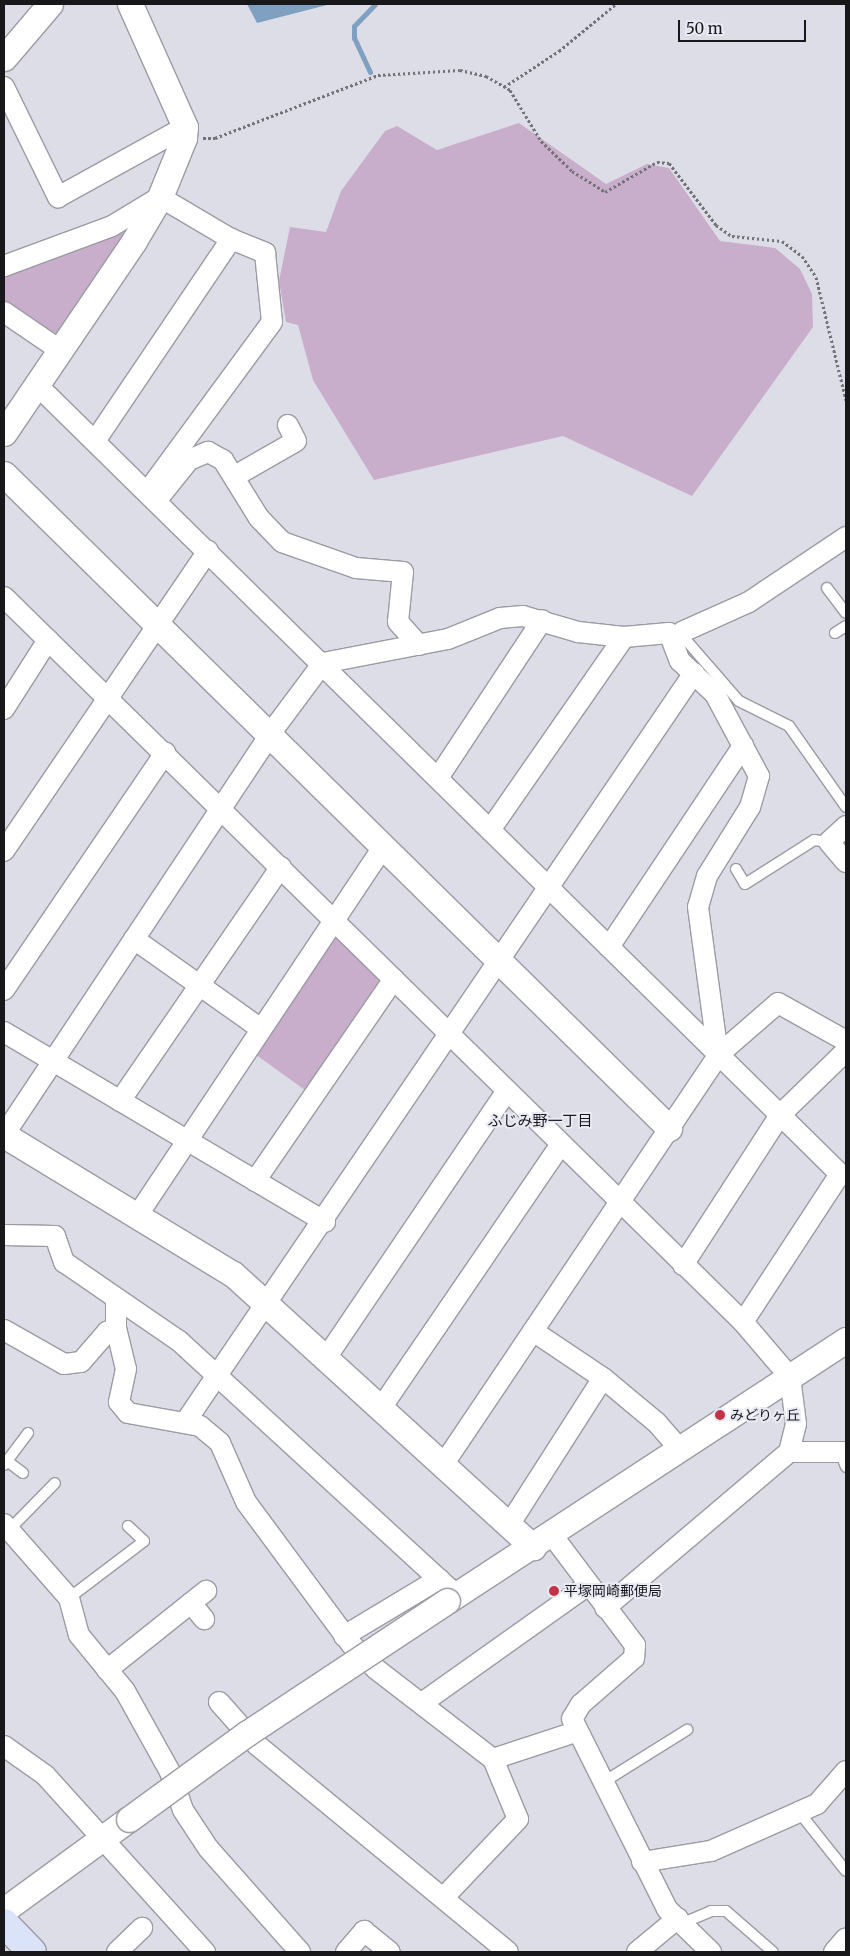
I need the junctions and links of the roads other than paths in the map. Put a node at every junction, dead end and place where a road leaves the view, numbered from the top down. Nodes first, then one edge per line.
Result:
1 (50, 4) edge
2 (130, 4) edge
3 (4, 58) edge
4 (4, 87) edge
5 (185, 133) junction
6 (160, 197) junction
7 (231, 239) junction
8 (4, 266) edge
9 (4, 312) edge
10 (58, 349) junction
11 (36, 384) junction
12 (288, 425) dead end
13 (4, 432) edge
14 (95, 441) junction
15 (4, 474) edge
16 (235, 476) junction
17 (151, 496) junction
18 (846, 537) edge
19 (208, 551) junction
20 (827, 588) dead end
21 (4, 597) edge
22 (846, 613) edge
23 (542, 620) junction
24 (156, 623) junction
25 (846, 626) edge
26 (676, 632) junction
27 (835, 633) dead end
28 (624, 637) junction
29 (48, 640) junction
30 (419, 645) junction
31 (323, 663) junction
32 (694, 673) junction
33 (107, 697) junction
34 (4, 709) edge
35 (270, 734) junction
36 (743, 746) junction
37 (164, 753) junction
38 (438, 778) junction
39 (846, 806) edge
40 (221, 808) junction
41 (846, 826) edge
42 (490, 830) junction
43 (828, 842) junction
44 (383, 846) junction
45 (4, 850) edge
46 (846, 862) edge
47 (281, 867) junction
48 (736, 869) dead end
49 (549, 890) junction
50 (334, 920) junction
51 (134, 939) junction
52 (608, 947) junction
53 (500, 962) junction
54 (394, 979) junction
55 (199, 985) junction
56 (4, 990) edge
57 (261, 1029) junction
58 (4, 1032) edge
59 (450, 1035) junction
60 (846, 1041) edge
61 (846, 1051) edge
62 (718, 1055) junction
63 (53, 1061) junction
64 (507, 1091) junction
65 (120, 1101) junction
66 (780, 1115) junction
67 (669, 1128) junction
68 (4, 1135) edge
69 (187, 1140) junction
70 (561, 1144) junction
71 (255, 1181) junction
72 (620, 1202) junction
73 (139, 1213) junction
74 (325, 1222) junction
75 (4, 1235) edge
76 (683, 1265) junction
77 (116, 1300) junction
78 (268, 1305) junction
79 (743, 1322) junction
80 (116, 1328) junction
81 (4, 1330) edge
82 (533, 1331) junction
83 (846, 1340) edge
84 (326, 1358) junction
85 (218, 1376) junction
86 (790, 1377) junction
87 (602, 1378) junction
88 (381, 1408) junction
89 (186, 1421) junction
90 (28, 1433) dead end
91 (680, 1449) junction
92 (789, 1452) junction
93 (844, 1457) edge
94 (5, 1463) edge
95 (443, 1465) junction
96 (23, 1473) dead end
97 (56, 1483) dead end
98 (509, 1525) junction
99 (128, 1526) dead end
100 (7, 1527) edge
101 (543, 1541) junction
102 (588, 1586) junction
103 (447, 1592) junction
104 (69, 1598) junction
105 (605, 1608) junction
106 (204, 1619) dead end
107 (344, 1636) junction
108 (107, 1670) junction
109 (219, 1702) dead end
110 (422, 1702) junction
111 (687, 1730) dead end
112 (578, 1731) junction
113 (4, 1746) edge
114 (493, 1759) junction
115 (846, 1771) edge
116 (605, 1781) junction
117 (798, 1812) junction
118 (101, 1840) junction
119 (642, 1862) junction
120 (846, 1871) edge
121 (443, 1898) junction
122 (4, 1910) edge
123 (680, 1921) junction
124 (4, 1923) edge
125 (142, 1928) dead end
126 (846, 1938) edge
127 (32, 1952) edge
128 (118, 1952) edge
129 (205, 1952) edge
130 (300, 1952) edge
131 (346, 1952) edge
132 (390, 1952) edge
133 (508, 1952) edge
134 (638, 1952) edge
135 (711, 1952) edge
136 (773, 1952) edge
137 (834, 1952) edge

1 - 3 street
2 - 5 street
4 - 5 street
5 - 6 street
6 - 7 street
6 - 8 street
6 - 10 street
7 - 14 street
7 - 17 street
9 - 10 street
10 - 11 street
11 - 13 street
11 - 14 street
12 - 16 street
14 - 17 street
15 - 24 street
16 - 17 street
16 - 30 street
17 - 19 street
18 - 26 street
19 - 24 street
19 - 31 street
20 - 22 lane
21 - 29 street
23 - 28 street
23 - 30 street
23 - 38 street
24 - 33 street
24 - 35 street
25 - 27 lane
26 - 28 street
26 - 32 street
26 - 39 lane
28 - 42 street
29 - 33 street
29 - 34 street
30 - 31 street
31 - 35 street
31 - 38 street
32 - 36 street
32 - 49 street
33 - 37 street
33 - 45 street
35 - 40 street
35 - 44 street
36 - 52 street
36 - 62 street
37 - 40 street
37 - 56 street
38 - 42 street
40 - 47 street
40 - 51 street
41 - 43 street
42 - 49 street
43 - 46 street
43 - 48 lane
44 - 50 street
44 - 53 street
47 - 50 street
47 - 55 street
49 - 52 street
49 - 53 street
50 - 54 street
50 - 57 street
51 - 55 street
51 - 63 street
52 - 62 street
53 - 59 street
53 - 67 street
54 - 59 street
54 - 71 street
55 - 57 street
55 - 65 street
57 - 69 street
58 - 63 street
59 - 64 street
59 - 74 street
60 - 62 street
61 - 66 street
62 - 66 street
62 - 67 street
63 - 65 street
63 - 68 street
64 - 70 street
64 - 84 street
65 - 69 street
66 - 76 street
66 - 79 street
67 - 72 street
68 - 73 street
69 - 71 street
69 - 73 street
70 - 72 street
70 - 88 street
71 - 74 street
72 - 76 street
72 - 82 street
73 - 78 street
74 - 78 street
75 - 77 street
76 - 79 street
77 - 80 street
77 - 85 street
78 - 84 street
78 - 85 street
79 - 86 street
80 - 81 street
80 - 89 street
82 - 87 street
82 - 95 street
83 - 86 street
84 - 88 street
85 - 89 street
85 - 103 street
86 - 91 street
86 - 92 street
87 - 91 street
87 - 98 street
88 - 95 street
89 - 107 street
90 - 94 lane
91 - 101 street
92 - 93 street
92 - 105 street
94 - 96 lane
95 - 98 street
97 - 100 lane
98 - 101 street
99 - 104 lane
100 - 104 street
101 - 102 street
101 - 103 street
102 - 105 street
102 - 110 street
103 - 107 street
103 - 118 street, bridge
104 - 108 street
105 - 112 street
106 - 108 street
107 - 110 street
108 - 130 street
109 - 121 street
110 - 114 street
111 - 116 lane
112 - 114 street
112 - 116 street
113 - 118 street
114 - 121 street
115 - 117 street
116 - 119 street
117 - 119 street
117 - 120 lane
118 - 122 street
118 - 129 street
119 - 123 street
121 - 133 street
123 - 134 street
123 - 135 street
123 - 136 lane
124 - 127 main road
125 - 128 street
126 - 137 street
131 - 132 street

